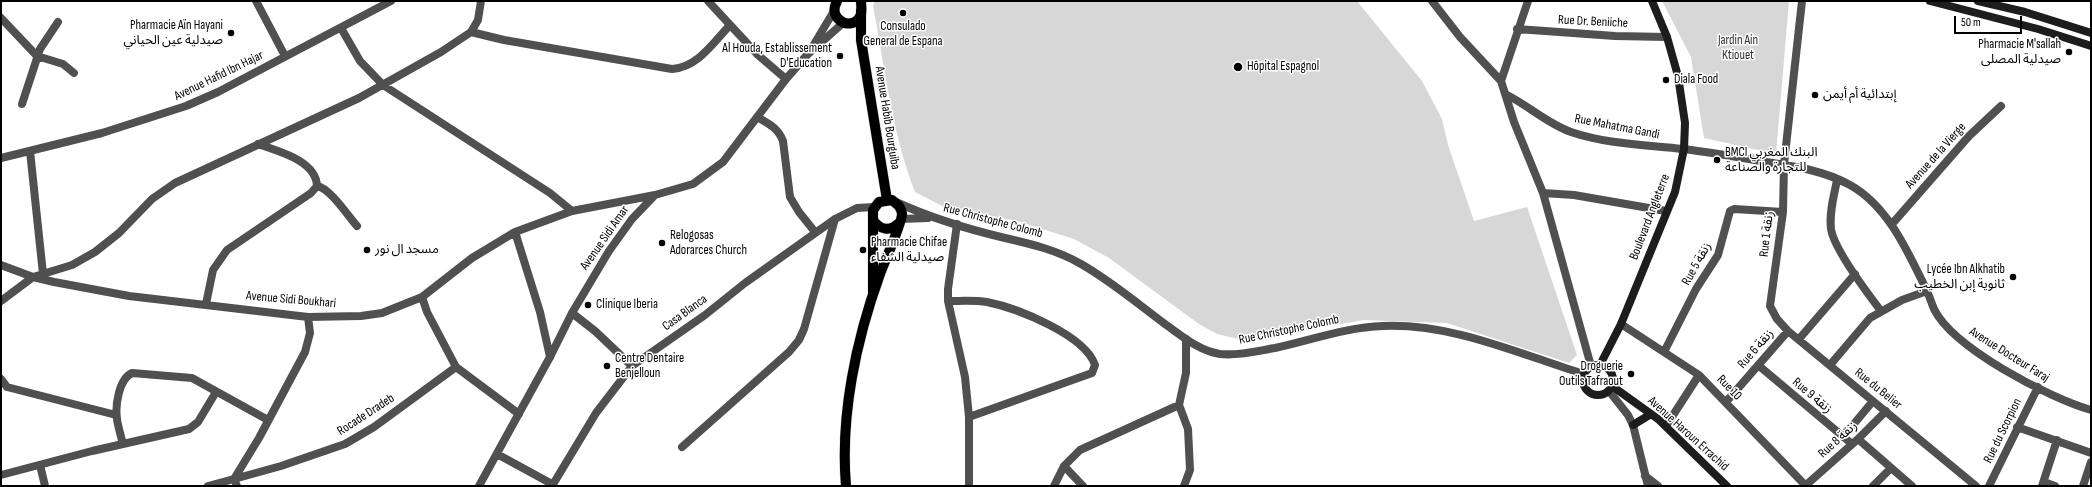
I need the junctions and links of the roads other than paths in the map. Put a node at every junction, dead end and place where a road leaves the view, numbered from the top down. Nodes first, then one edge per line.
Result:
1 (256, 1) edge
2 (391, 1) edge
3 (481, 1) edge
4 (708, 1) edge
5 (1432, 1) edge
6 (1528, 1) edge
7 (1652, 1) edge
8 (1802, 1) edge
9 (1930, 1) edge
10 (1978, 1) edge
11 (834, 4) edge
12 (860, 4) edge
13 (1, 18) edge
14 (58, 22) dead end
15 (846, 23) junction
16 (730, 25) junction
17 (341, 28) junction
18 (1517, 29) junction
19 (471, 32) junction
20 (2091, 33) edge
21 (1667, 37) junction
22 (861, 40) junction
23 (2091, 46) edge
24 (807, 55) junction
25 (38, 56) junction
26 (285, 56) junction
27 (74, 73) dead end
28 (786, 79) junction
29 (1501, 81) junction
30 (384, 85) junction
31 (1507, 95) junction
32 (22, 104) dead end
33 (2001, 106) dead end
34 (757, 117) junction
35 (258, 144) junction
36 (1684, 149) junction
37 (30, 151) junction
38 (1, 158) edge
39 (1784, 164) junction
40 (1837, 180) junction
41 (317, 186) junction
42 (1543, 193) junction
43 (655, 195) junction
44 (891, 201) junction
45 (874, 207) junction
46 (572, 211) junction
47 (1666, 211) junction
48 (1783, 212) junction
49 (930, 217) junction
50 (835, 219) junction
51 (874, 220) junction
52 (900, 221) junction
53 (957, 224) junction
54 (1892, 224) junction
55 (356, 226) dead end
56 (515, 232) junction
57 (815, 232) junction
58 (1, 264) edge
59 (43, 274) junction
60 (1855, 274) junction
61 (34, 277) junction
62 (1927, 291) junction
63 (873, 293) junction
64 (422, 296) junction
65 (1, 301) edge
66 (948, 301) junction
67 (206, 304) junction
68 (1770, 306) joint
69 (1882, 311) junction
70 (572, 314) junction
71 (308, 317) junction
72 (1621, 324) junction
73 (1788, 331) junction
74 (1186, 339) junction
75 (1799, 339) junction
76 (1664, 352) junction
77 (550, 357) junction
78 (1758, 365) junction
79 (1830, 365) junction
80 (632, 366) junction
81 (1595, 366) junction
82 (456, 367) junction
83 (1584, 374) junction
84 (1699, 375) junction
85 (1, 379) edge
86 (2038, 387) junction
87 (4, 389) edge
88 (1610, 389) junction
89 (216, 392) junction
90 (1873, 401) junction
91 (1726, 402) junction
92 (1179, 404) junction
93 (2091, 410) edge
94 (1886, 411) junction
95 (519, 414) junction
96 (1651, 414) junction
97 (116, 415) junction
98 (969, 417) junction
99 (268, 420) junction
100 (1633, 425) junction
101 (1666, 426) junction
102 (2017, 427) junction
103 (1843, 436) junction
104 (2057, 440) junction
105 (1855, 442) junction
106 (123, 444) junction
107 (682, 447) dead end
108 (2091, 453) edge
109 (497, 454) junction
110 (2091, 462) edge
111 (40, 465) junction
112 (1064, 466) junction
113 (1891, 468) junction
114 (1, 475) edge
115 (1645, 476) junction
116 (235, 482) edge
117 (2043, 484) edge
118 (552, 485) edge
119 (1876, 485) edge
120 (45, 486) edge
121 (208, 486) edge
122 (479, 486) edge
123 (846, 486) edge
124 (969, 486) edge
125 (1054, 486) edge
126 (1083, 486) edge
127 (1184, 486) edge
128 (1648, 486) edge
129 (1658, 486) edge
130 (1727, 486) edge
131 (1806, 486) edge
132 (1912, 486) edge
133 (1976, 486) edge
134 (1990, 486) edge
135 (2055, 486) edge
136 (2083, 486) edge

1 - 26 street
2 - 17 street, Avenue Hafid Ibn Hajar
3 - 19 street
4 - 16 street
5 - 29 street
6 - 18 street
7 - 21 main road, Boulevard Angleterre
8 - 39 street, Rue 1 زنقة
9 - 23 main road
10 - 20 main road
11 - 15 main road
11 - 24 street
12 - 15 main road
12 - 22 main road, Avenue Habib Bourguiba
13 - 25 street
14 - 25 street
15 - 22 main road, Avenue Habib Bourguiba
15 - 24 street
16 - 19 street
16 - 28 street
17 - 26 street, Avenue Hafid Ibn Hajar
17 - 30 street
18 - 21 street, Rue Dr. Beniiche
18 - 29 street
19 - 30 street
21 - 36 main road, Boulevard Angleterre
22 - 44 main road, Avenue Habib Bourguiba
24 - 28 street
25 - 27 street
25 - 32 street
26 - 37 street, Avenue Hafid Ibn Hajar
28 - 34 street
29 - 31 street
30 - 35 street
30 - 46 street
31 - 36 street, Rue Mahatma Gandi
31 - 42 street
33 - 54 street, Avenue de la Vierge
34 - 43 street
34 - 57 street
35 - 41 street
35 - 59 street
36 - 39 street, Avenue Docteur Faraj
36 - 47 main road, Boulevard Angleterre
37 - 38 street, Avenue Hafid Ibn Hajar
37 - 59 street
39 - 40 street, Avenue Docteur Faraj
39 - 48 street, Rue 1 زنقة
40 - 54 street, Avenue Docteur Faraj
40 - 60 street
41 - 55 street
41 - 67 street
42 - 47 street
42 - 81 street
43 - 46 street, Avenue Sidi Boukhari
43 - 70 street, Avenue Sidi Amar
44 - 45 main road
44 - 49 street, Rue Christophe Colomb
44 - 52 main road
45 - 50 street, Casa Blanca
45 - 51 main road
46 - 56 street, Avenue Sidi Boukhari
47 - 72 main road, Boulevard Angleterre
48 - 68 street, Rue 1 زنقة
48 - 76 street, Rue 5 زنقة
49 - 52 street, Rue Christophe Colomb
49 - 53 street, Rue Christophe Colomb
50 - 57 street, Casa Blanca
50 - 107 street
51 - 52 main road
51 - 63 main road
52 - 63 main road
53 - 66 street
53 - 74 street, Rue Christophe Colomb
54 - 62 street, Avenue Docteur Faraj
56 - 64 street, Avenue Sidi Boukhari
56 - 77 street
57 - 80 street, Casa Blanca
58 - 61 street, Avenue Sidi Boukhari
59 - 61 street
60 - 69 street
60 - 75 street
61 - 65 street
61 - 67 street, Avenue Sidi Boukhari
62 - 69 street
62 - 86 street, Avenue Docteur Faraj
63 - 123 main road
64 - 71 street, Avenue Sidi Boukhari
64 - 82 street
66 - 98 street
66 - 98 street
67 - 71 street, Avenue Sidi Boukhari
68 - 73 street, Rue du Belier
69 - 79 street
70 - 77 street, Avenue Sidi Amar
70 - 80 street
71 - 99 street
72 - 76 street, Rue 10
72 - 81 main road, Boulevard Angleterre
73 - 75 street, Rue du Belier
73 - 78 street, Rue 6 زنقة
74 - 83 street, Rue Christophe Colomb
74 - 92 street
75 - 79 street, Rue du Belier
76 - 84 street, Rue 10
77 - 95 street, Avenue Sidi Amar
78 - 91 street, Rue 6 زنقة
78 - 103 street, Rue 9 زنقة
79 - 90 street, Rue du Belier
80 - 118 street, Casa Blanca
81 - 83 main road
81 - 88 main road
82 - 95 street
82 - 116 street, Rocade Dradeb
83 - 88 main road
84 - 91 street, Rue 10
84 - 101 street
85 - 87 street
86 - 93 street, Avenue Docteur Faraj
86 - 102 street, Rue du Scorpion
87 - 97 street
88 - 96 main road, Avenue Haroun Errachid
88 - 100 street
89 - 97 street
89 - 99 street
89 - 106 street
90 - 94 street, Rue du Belier
90 - 103 street
91 - 131 street, Rue 10
92 - 112 street
92 - 127 street
94 - 105 street, Rue 8 زنقة
94 - 133 street, Rue du Belier
95 - 109 street, Avenue Sidi Amar
96 - 100 main road
96 - 101 main road, Avenue Haroun Errachid
97 - 106 street
98 - 124 street
99 - 116 street
100 - 115 street
101 - 130 main road, Avenue Haroun Errachid
102 - 104 street
102 - 134 street, Rue du Scorpion
103 - 105 street, Rue 9 زنقة
104 - 108 street
104 - 117 street
105 - 113 street, Rue 9 زنقة
105 - 131 street, Rue 8 زنقة
106 - 111 street
109 - 118 street
109 - 122 street, Avenue Sidi Amar
110 - 136 street
111 - 114 street
111 - 120 street
112 - 125 street
112 - 126 street
113 - 119 street
113 - 132 street, Rue 9 زنقة
115 - 128 street
115 - 129 street
116 - 121 street, Rocade Dradeb
117 - 135 street

